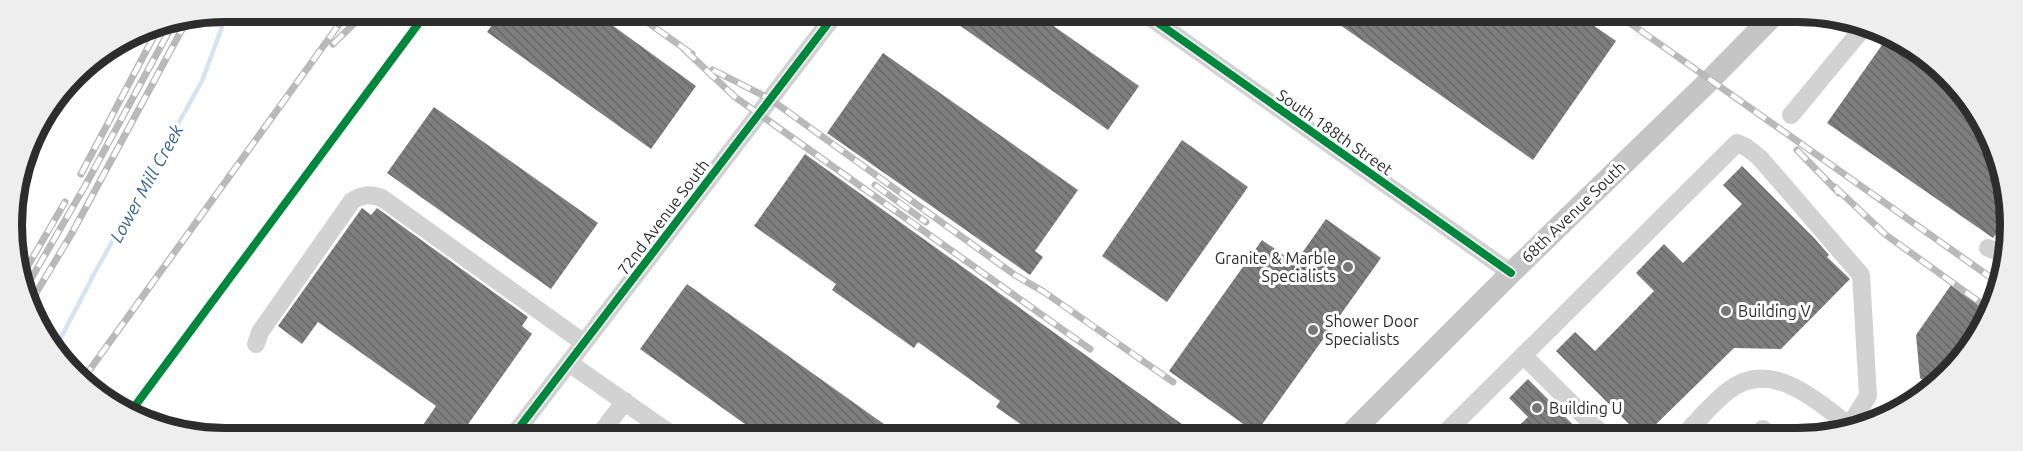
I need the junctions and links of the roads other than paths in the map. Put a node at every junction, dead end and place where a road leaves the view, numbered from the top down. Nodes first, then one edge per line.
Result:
1 (829, 22) edge
2 (1157, 22) edge
3 (1767, 22) edge
4 (1860, 32) edge
5 (1791, 115) dead end
6 (1988, 248) dead end
7 (1999, 252) edge
8 (1510, 273) junction
9 (584, 343) junction
10 (255, 344) dead end
11 (1523, 355) junction
12 (569, 363) junction
13 (625, 401) junction
14 (1854, 420) edge
15 (1844, 423) edge
16 (519, 428) edge
17 (605, 428) edge
18 (662, 428) edge
19 (1356, 428) edge
20 (1450, 428) edge
21 (1596, 428) edge
22 (1694, 428) edge

1 - 9 street, 72nd Avenue South
2 - 8 street, South 188th Street
3 - 8 main road, 68th Avenue South
4 - 5 street
6 - 7 street
8 - 19 main road, 68th Avenue South
9 - 10 street
9 - 12 street, 72nd Avenue South
11 - 14 street
11 - 20 street
11 - 21 street
12 - 13 street
12 - 16 street, 72nd Avenue South
13 - 17 street
13 - 18 street
15 - 22 street

